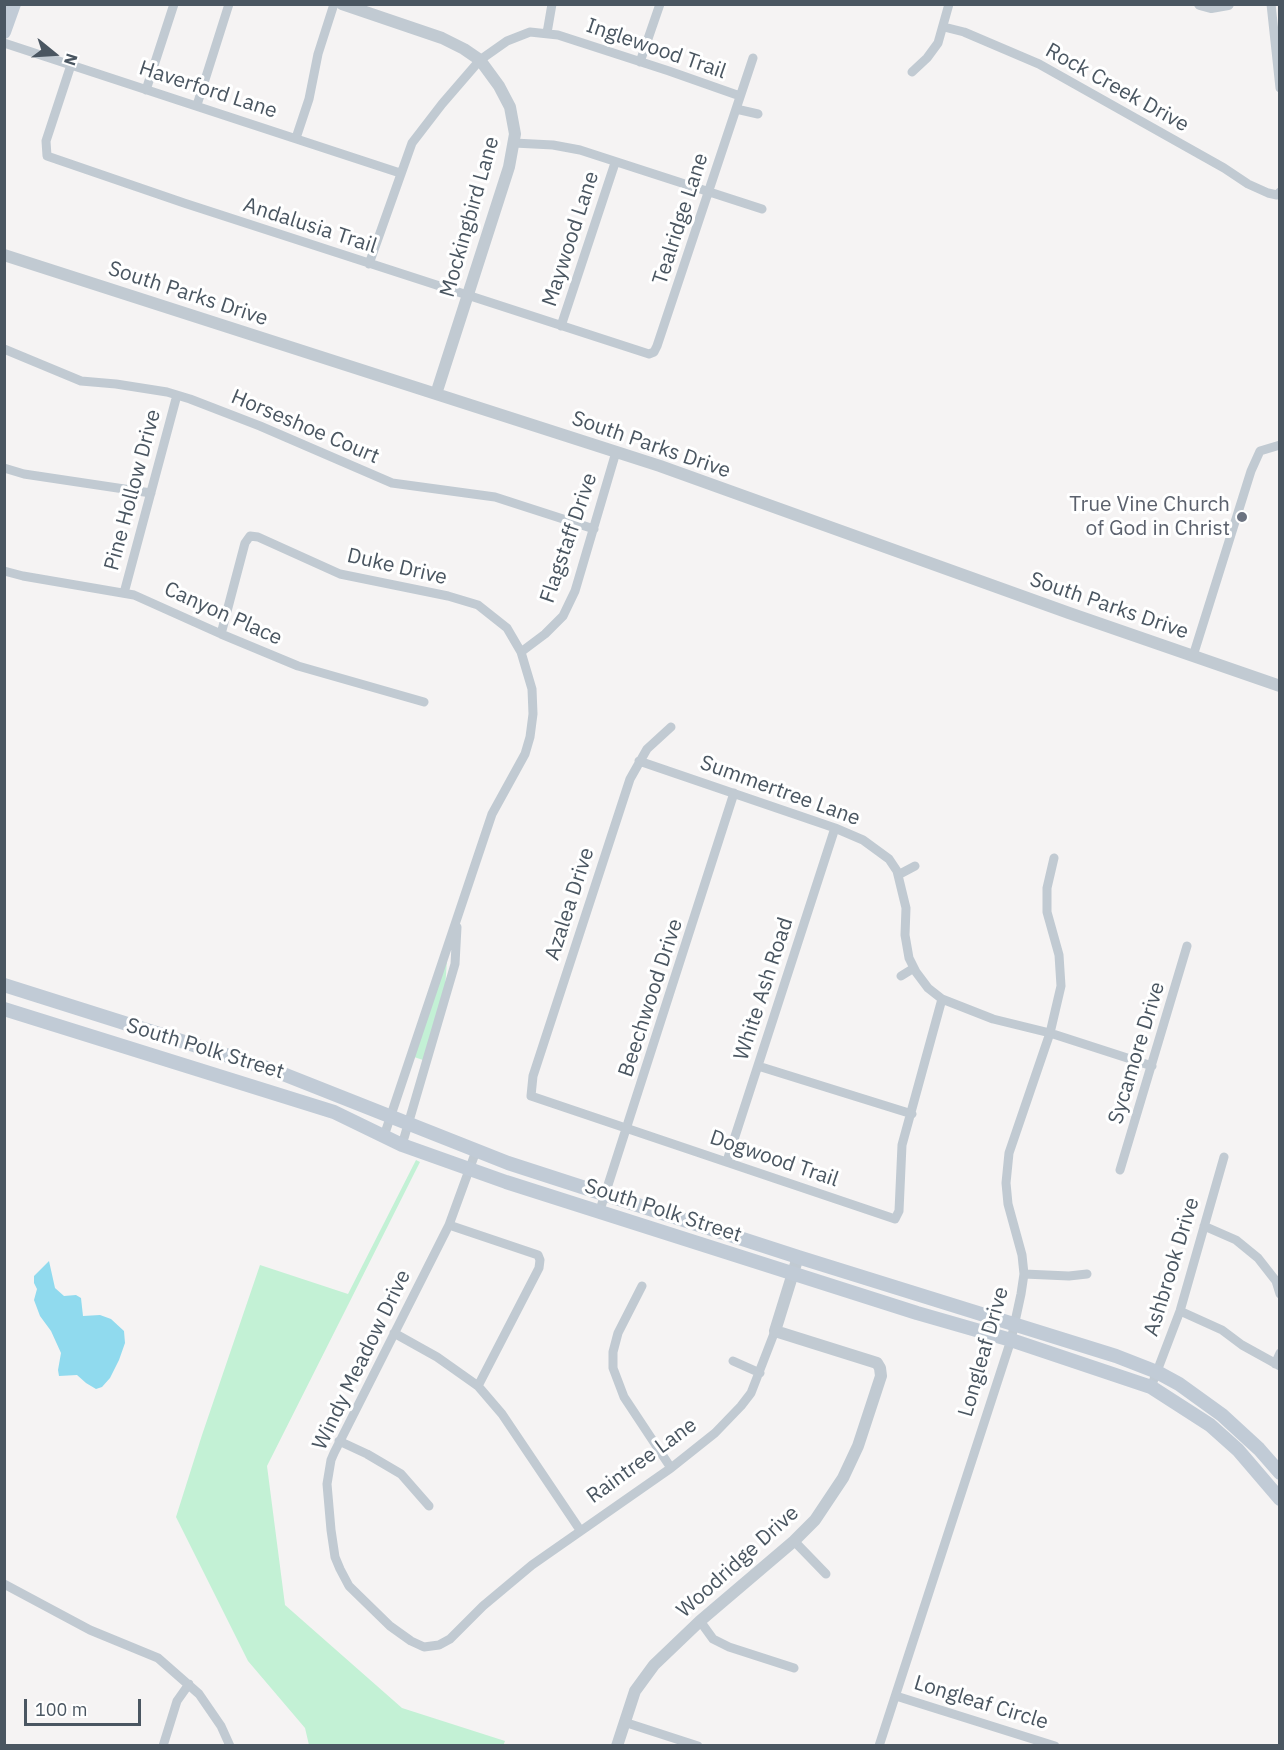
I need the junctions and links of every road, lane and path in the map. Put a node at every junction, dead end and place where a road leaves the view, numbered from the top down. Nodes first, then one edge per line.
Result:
1 (14, 4) edge
2 (174, 4) edge
3 (229, 4) edge
4 (334, 4) edge
5 (342, 4) edge
6 (552, 4) edge
7 (660, 4) edge
8 (949, 4) edge
9 (1200, 4) edge
10 (1228, 4) edge
11 (1271, 4) edge
12 (944, 27) junction
13 (4, 32) edge
14 (547, 33) junction
15 (4, 43) edge
16 (753, 58) dead end
17 (480, 60) junction
18 (640, 62) junction
19 (71, 65) junction
20 (912, 72) dead end
21 (1280, 88) edge
22 (146, 90) junction
23 (740, 96) junction
24 (197, 105) junction
25 (736, 109) junction
26 (758, 114) dead end
27 (296, 138) junction
28 (514, 143) junction
29 (615, 163) junction
30 (400, 173) junction
31 (1280, 192) edge
32 (708, 193) junction
33 (762, 209) dead end
34 (4, 255) edge
35 (369, 264) junction
36 (468, 296) junction
37 (561, 326) junction
38 (4, 349) edge
39 (654, 352) joint
40 (436, 394) junction
41 (177, 395) junction
42 (1280, 445) edge
43 (616, 452) junction
44 (4, 468) edge
45 (151, 492) junction
46 (594, 529) junction
47 (4, 571) edge
48 (124, 593) junction
49 (221, 634) junction
50 (521, 652) junction
51 (1193, 656) junction
52 (1280, 686) edge
53 (424, 702) dead end
54 (671, 728) dead end
55 (639, 760) junction
56 (734, 793) junction
57 (835, 828) junction
58 (1054, 858) dead end
59 (915, 866) dead end
60 (898, 875) junction
61 (458, 917) junction
62 (1187, 946) dead end
63 (914, 968) junction
64 (901, 976) dead end
65 (4, 985) edge
66 (942, 999) junction
67 (4, 1009) edge
68 (1050, 1033) junction
69 (408, 1064) junction
70 (758, 1066) junction
71 (1152, 1066) junction
72 (425, 1069) junction
73 (539, 1099) joint
74 (912, 1114) junction
75 (391, 1117) junction
76 (410, 1125) junction
77 (627, 1129) junction
78 (384, 1136) junction
79 (402, 1144) junction
80 (476, 1151) junction
81 (1224, 1157) dead end
82 (727, 1161) junction
83 (469, 1168) junction
84 (1120, 1170) dead end
85 (604, 1194) junction
86 (599, 1213) junction
87 (450, 1225) junction
88 (1204, 1226) junction
89 (798, 1257) junction
90 (793, 1274) junction
91 (1024, 1274) junction
92 (1087, 1274) dead end
93 (642, 1286) dead end
94 (1280, 1294) edge
95 (1180, 1311) junction
96 (1015, 1325) junction
97 (775, 1331) junction
98 (394, 1333) junction
99 (1011, 1340) junction
100 (1280, 1353) edge
101 (733, 1361) dead end
102 (1277, 1365) edge
103 (1157, 1372) junction
104 (760, 1373) junction
105 (478, 1386) junction
106 (1151, 1387) junction
107 (339, 1441) junction
108 (671, 1468) junction
109 (1280, 1473) edge
110 (1280, 1499) edge
111 (429, 1506) dead end
112 (580, 1530) junction
113 (794, 1541) junction
114 (826, 1574) dead end
115 (4, 1584) edge
116 (700, 1621) junction
117 (439, 1645) joint
118 (794, 1668) dead end
119 (189, 1684) junction
120 (896, 1696) junction
121 (624, 1722) junction
122 (163, 1746) edge
123 (230, 1746) edge
124 (617, 1746) edge
125 (699, 1746) edge
126 (879, 1746) edge
127 (1056, 1746) edge

1 - 13 main road
2 - 22 street
3 - 24 street
4 - 27 street
5 - 17 street, Mockingbird Lane
6 - 14 street
7 - 18 street
8 - 12 street
9 - 10 street
11 - 21 street
12 - 20 street
12 - 31 street, Rock Creek Drive
14 - 17 street, Inglewood Trail
14 - 18 street, Inglewood Trail
15 - 19 street, Haverford Lane
16 - 23 street, Tealridge Lane
17 - 28 street, Mockingbird Lane
17 - 30 street, Inglewood Trail
18 - 23 street, Inglewood Trail
19 - 22 street, Haverford Lane
19 - 35 street, Andalusia Trail
22 - 24 street, Haverford Lane
23 - 25 street, Tealridge Lane
24 - 27 street, Haverford Lane
25 - 26 street, Inglewood Trail
25 - 32 street, Tealridge Lane
27 - 30 street, Haverford Lane
28 - 29 street
28 - 36 street, Mockingbird Lane
29 - 32 street
29 - 37 street, Maywood Lane
30 - 35 street, Inglewood Trail
32 - 33 street
32 - 39 street, Tealridge Lane
34 - 40 street, South Parks Drive
35 - 36 street, Andalusia Trail
36 - 37 street, Andalusia Trail
36 - 40 street, Mockingbird Lane
37 - 39 street, Andalusia Trail
38 - 41 street, Horseshoe Court
40 - 43 street, South Parks Drive
41 - 45 street, Pine Hollow Drive
41 - 46 street, Horseshoe Court
42 - 51 street
43 - 46 street, Flagstaff Drive
43 - 51 street, South Parks Drive
44 - 45 street
45 - 48 street, Pine Hollow Drive
46 - 50 street, Flagstaff Drive
47 - 48 street, Canyon Place
48 - 49 street, Canyon Place
49 - 50 street, Duke Drive
49 - 53 street, Canyon Place
50 - 61 street, Duke Drive
51 - 52 street, South Parks Drive
54 - 55 street, Azalea Drive
55 - 56 street, Summertree Lane
55 - 73 street, Azalea Drive
56 - 57 street, Summertree Lane
56 - 77 street, Beechwood Drive
57 - 60 street, Summertree Lane
57 - 70 street, White Ash Road
58 - 68 street, Longleaf Drive
59 - 60 street
60 - 63 street, Summertree Lane
61 - 69 street
61 - 72 street
62 - 71 street, Sycamore Drive
63 - 64 street
63 - 66 street, Summertree Lane
65 - 75 main road, South Polk Street
66 - 68 street, Summertree Lane
66 - 74 street
67 - 78 main road, South Polk Street
68 - 71 street, Summertree Lane
68 - 91 street, Longleaf Drive
69 - 72 street
69 - 75 street
70 - 74 street
70 - 82 street, White Ash Road
71 - 84 street, Sycamore Drive
72 - 76 street
73 - 77 street, Dogwood Trail
74 - 82 street, Dogwood Trail
75 - 76 main road, South Polk Street
75 - 78 street
76 - 79 street
76 - 80 main road, South Polk Street
77 - 82 street, Dogwood Trail
77 - 85 street, Beechwood Drive
78 - 79 main road, South Polk Street
79 - 83 main road, South Polk Street
80 - 83 street, Windy Meadow Drive
80 - 85 main road, South Polk Street
81 - 88 street, Ashbrook Drive
83 - 86 main road, South Polk Street
83 - 87 street, Windy Meadow Drive
85 - 86 street, Beechwood Drive
85 - 89 main road, South Polk Street
86 - 90 main road, South Polk Street
87 - 98 street, Windy Meadow Drive
87 - 105 street
88 - 94 street
88 - 95 street, Ashbrook Drive
89 - 90 street, Raintree Lane
89 - 96 main road, South Polk Street
90 - 97 street, Raintree Lane
90 - 99 main road, South Polk Street
91 - 92 street
91 - 96 street, Longleaf Drive
93 - 108 street
95 - 102 street
95 - 103 street, Ashbrook Drive
96 - 99 street, Longleaf Drive
96 - 103 main road, South Polk Street
97 - 104 street, Raintree Lane
97 - 113 street, Woodridge Drive
98 - 105 street
98 - 107 street, Windy Meadow Drive
99 - 106 main road, South Polk Street
99 - 120 street, Longleaf Drive
100 - 102 street
101 - 104 street
103 - 106 street, Ashbrook Drive
103 - 109 main road, South Polk Street
104 - 108 street, Raintree Lane
105 - 112 street
106 - 110 main road, South Polk Street
107 - 111 street
107 - 117 street, Windy Meadow Drive
108 - 112 street, Raintree Lane
112 - 117 street, Raintree Lane
113 - 114 street
113 - 116 street, Woodridge Drive
115 - 119 street
116 - 118 street
116 - 121 street, Woodridge Drive
119 - 122 street
119 - 123 street
120 - 126 street, Longleaf Drive
120 - 127 street, Longleaf Circle
121 - 124 street, Woodridge Drive
121 - 125 street

